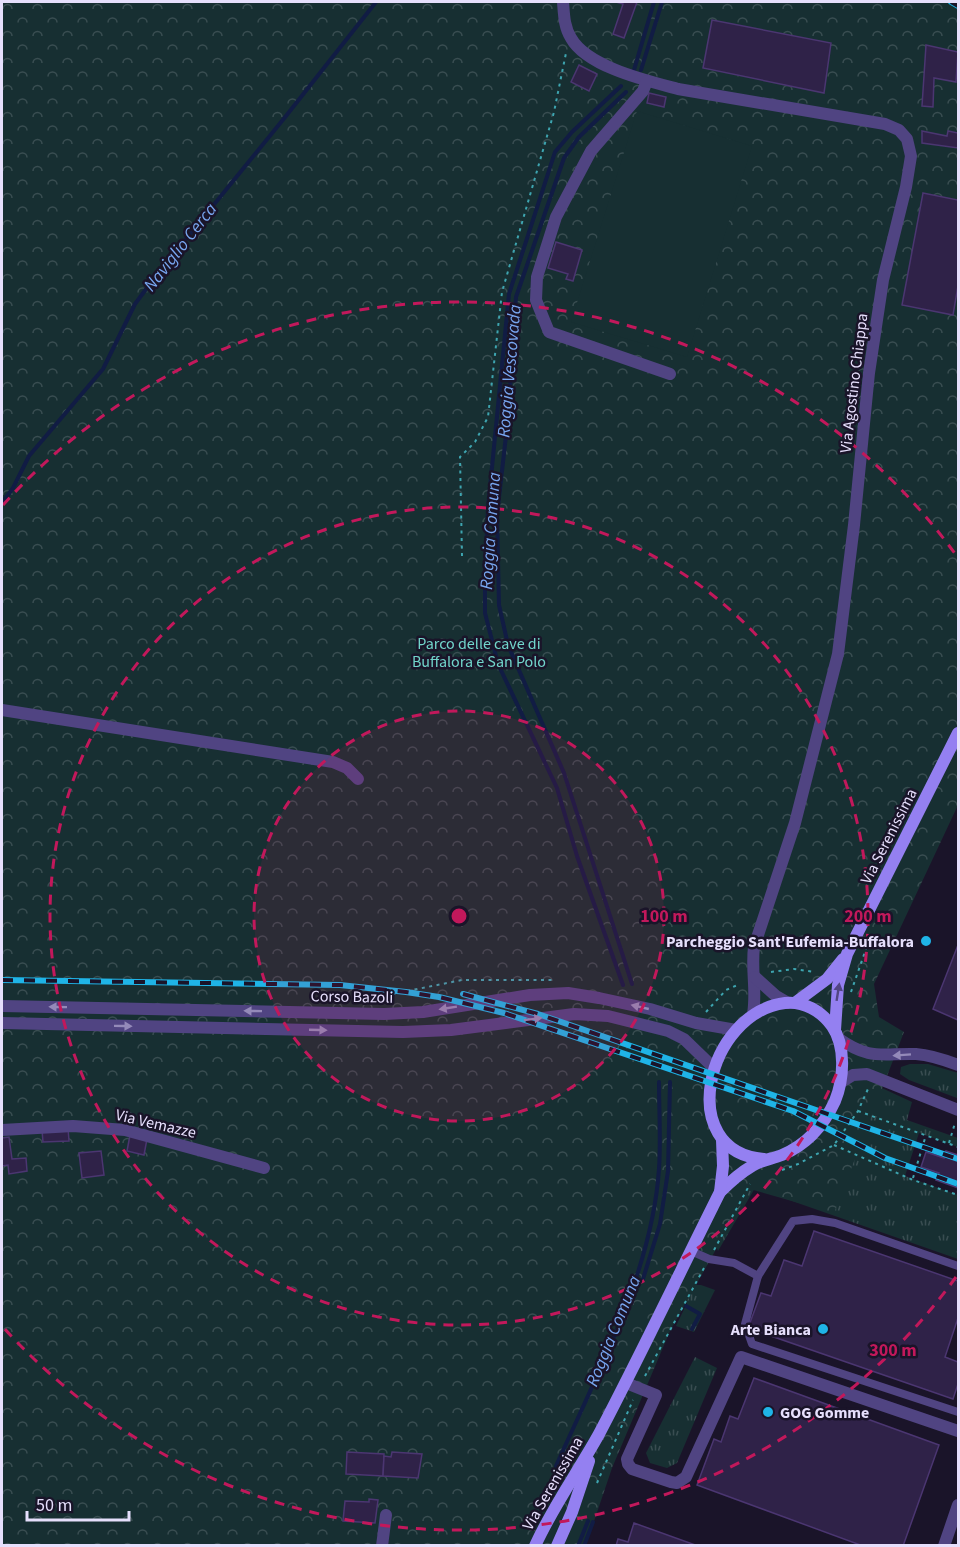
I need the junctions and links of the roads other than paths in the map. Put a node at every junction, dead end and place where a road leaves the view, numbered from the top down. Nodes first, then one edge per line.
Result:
1 (563, 2) edge
2 (647, 81) junction
3 (670, 374) dead end
4 (2, 710) edge
5 (958, 733) edge
6 (358, 779) dead end
7 (847, 954) junction
8 (754, 977) junction
9 (792, 1003) junction
10 (2, 1006) edge
11 (753, 1014) junction
12 (2, 1023) edge
13 (736, 1030) junction
14 (837, 1034) junction
15 (958, 1065) edge
16 (714, 1068) junction
17 (840, 1083) junction
18 (958, 1110) edge
19 (2, 1130) edge
20 (722, 1140) junction
21 (764, 1160) junction
22 (264, 1168) dead end
23 (720, 1192) junction
24 (690, 1251) junction
25 (958, 1266) edge
26 (758, 1276) junction
27 (626, 1383) junction
28 (958, 1412) edge
29 (958, 1431) edge
30 (597, 1437) junction
31 (958, 1505) edge
32 (386, 1515) dead end
33 (546, 1521) junction
34 (382, 1545) edge
35 (535, 1545) edge
36 (544, 1545) edge
37 (557, 1545) edge
38 (944, 1545) edge

1 - 2 street, Via Agostino Chiappa
2 - 3 street
2 - 8 street, Via Agostino Chiappa
4 - 6 street
5 - 7 main road, Via Serenissima
7 - 9 main road, Via Serenissima
14 -> 7 main road, Via Serenissima
8 - 9 street
8 - 11 street, Via Agostino Chiappa
9 - 11 main road, Via Serenissima
9 - 14 main road
13 -> 10 street, Corso Bazoli
11 - 13 main road, Via Serenissima
12 -> 16 street, Corso Bazoli
13 - 16 main road, Via Serenissima
15 -> 14 street
14 - 17 main road, Via Serenissima
16 - 20 main road, Via Serenissima
17 - 18 street
17 - 21 main road, Via Serenissima
19 - 22 street, Via Vemazze
20 - 21 main road
20 - 23 main road, Via Serenissima
21 - 23 main road, Via Serenissima
23 - 24 main road, Via Serenissima
24 - 26 lane
24 - 27 main road, Via Serenissima
25 - 26 lane
26 - 28 lane
27 - 29 street
27 - 30 main road, Via Serenissima
30 - 33 main road, Via Serenissima
30 - 37 main road, Via Serenissima
31 - 38 street
32 - 34 street
33 - 35 main road, Via Serenissima
33 - 36 main road

